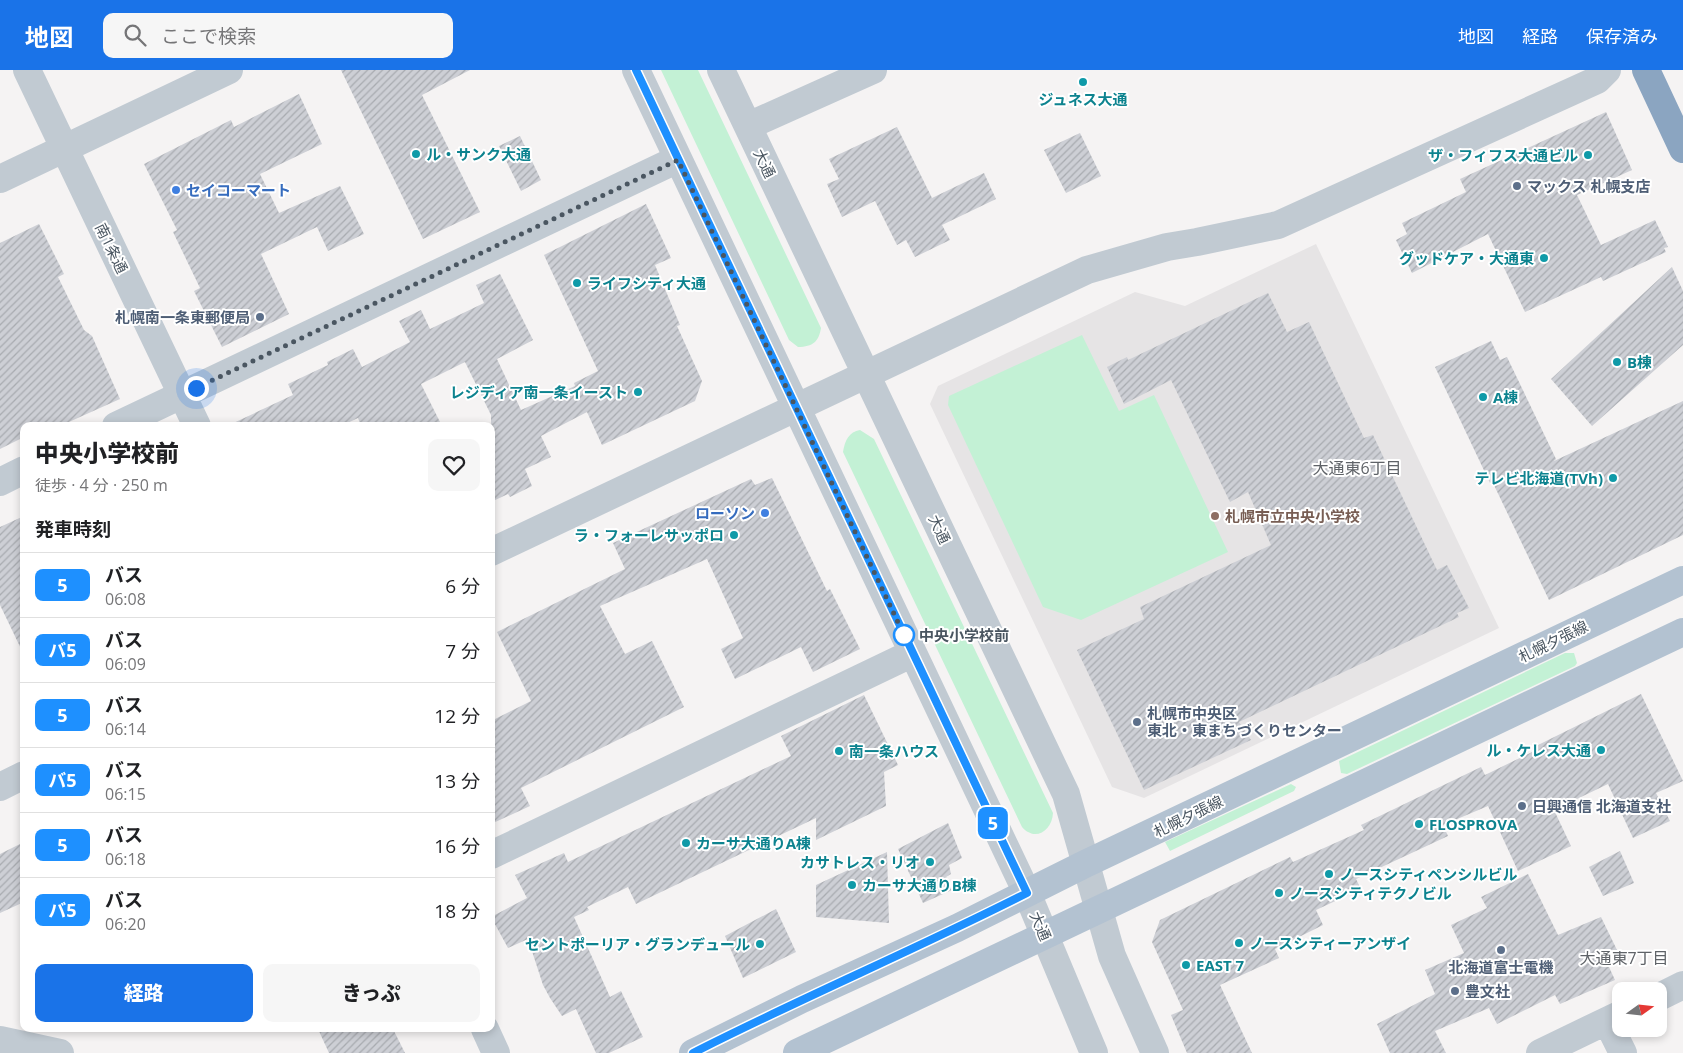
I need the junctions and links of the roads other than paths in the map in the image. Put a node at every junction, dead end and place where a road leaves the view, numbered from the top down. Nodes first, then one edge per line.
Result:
1 (27, 70) edge
2 (229, 70) edge
3 (636, 70) edge
4 (721, 70) edge
5 (873, 70) edge
6 (1607, 70) edge
7 (1646, 70) edge
8 (748, 126) junction
9 (64, 148) junction
10 (1683, 149) edge
11 (678, 160) junction
12 (0, 179) edge
13 (866, 373) junction
14 (182, 395) junction
15 (796, 406) junction
16 (125, 422) edge
17 (195, 422) edge
18 (20, 472) edge
19 (0, 482) edge
20 (495, 550) edge
21 (1683, 580) edge
22 (1683, 632) edge
23 (913, 653) junction
24 (20, 777) edge
25 (0, 787) edge
26 (495, 853) edge
27 (1085, 864) junction
28 (1027, 893) junction
29 (1099, 909) junction
30 (1046, 934) junction
31 (1683, 985) edge
32 (1668, 992) edge
33 (1612, 1019) edge
34 (486, 1032) edge
35 (1619, 1038) edge
36 (0, 1040) edge
37 (60, 1053) edge
38 (496, 1053) edge
39 (693, 1053) edge
40 (797, 1053) edge
41 (1094, 1053) edge
42 (1155, 1053) edge
43 (1540, 1053) edge
44 (1623, 1053) edge

1 - 9 street, 南1条通
2 - 9 street
3 - 11 street, 大通
4 - 8 street, 大通
5 - 8 street
6 - 13 street
7 - 10 highway
8 - 13 street, 大通
9 - 12 street
9 - 14 street, 南1条通
11 - 14 street
11 - 15 street, 大通
13 - 15 street
13 - 27 street, 大通
14 - 16 street
14 - 17 street, 南1条通
15 - 20 street
15 - 23 street, 大通
18 - 19 street
21 - 27 main road, 札幌夕張線
22 - 29 main road
23 - 26 street
23 - 28 street, 大通
24 - 25 street
27 - 28 main road, 札幌夕張線
27 - 29 street, 大通
28 - 30 street, 大通
28 - 39 main road, 札幌夕張線
29 - 30 main road
29 - 42 street, 大通
30 - 40 main road
30 - 41 street, 大通
31 - 32 street
33 - 43 street
34 - 38 street
35 - 44 street
36 - 37 street

